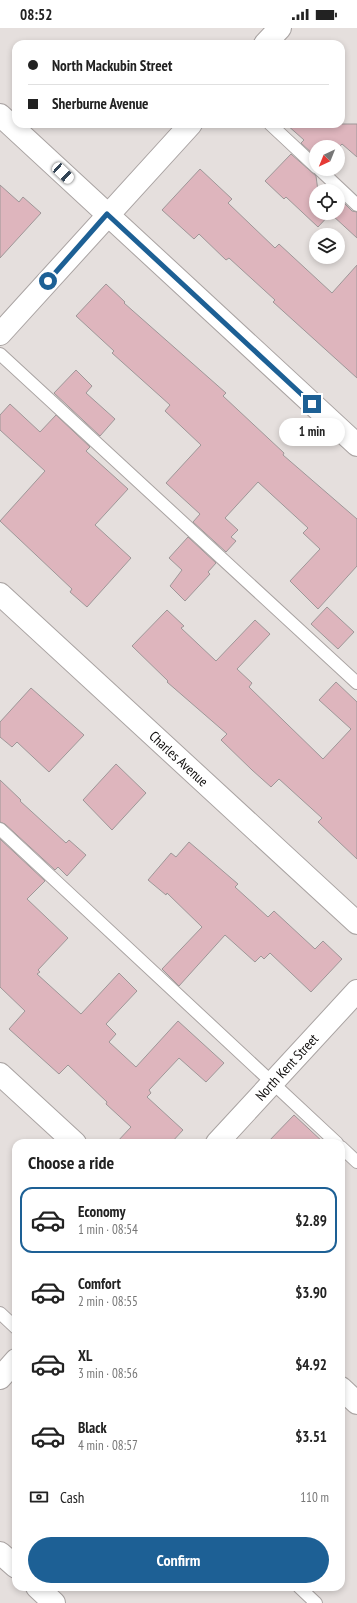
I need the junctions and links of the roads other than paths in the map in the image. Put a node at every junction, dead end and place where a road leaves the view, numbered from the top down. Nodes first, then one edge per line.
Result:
1 (280, 28) edge
2 (269, 40) edge
3 (0, 115) edge
4 (12, 126) edge
5 (14, 128) edge
6 (187, 128) edge
7 (274, 128) edge
8 (309, 160) edge
9 (327, 176) edge
10 (357, 204) edge
11 (107, 214) junction
12 (0, 334) edge
13 (0, 354) edge
14 (357, 445) edge
15 (0, 594) edge
16 (357, 683) edge
17 (0, 829) edge
18 (357, 923) edge
19 (357, 991) edge
20 (0, 1074) edge
21 (272, 1083) junction
22 (70, 1139) edge
23 (221, 1139) edge
24 (333, 1139) edge
25 (345, 1151) edge
26 (357, 1162) edge
27 (0, 1313) edge
28 (12, 1324) edge
29 (12, 1364) edge
30 (0, 1378) edge
31 (345, 1392) edge
32 (357, 1403) edge
33 (0, 1553) edge
34 (12, 1564) edge
35 (41, 1591) edge
36 (302, 1591) edge
37 (54, 1603) edge
38 (316, 1603) edge

1 - 2 street
3 - 4 street
5 - 11 street
6 - 11 street
7 - 8 lane
9 - 10 lane
11 - 12 street
11 - 14 street
13 - 16 lane
15 - 18 street, Charles Avenue
17 - 21 lane
19 - 21 street, North Kent Street
20 - 22 street
21 - 23 street, North Kent Street
21 - 24 lane
25 - 26 lane
27 - 28 lane
29 - 30 street
31 - 32 street
33 - 34 street
35 - 37 street
36 - 38 lane

